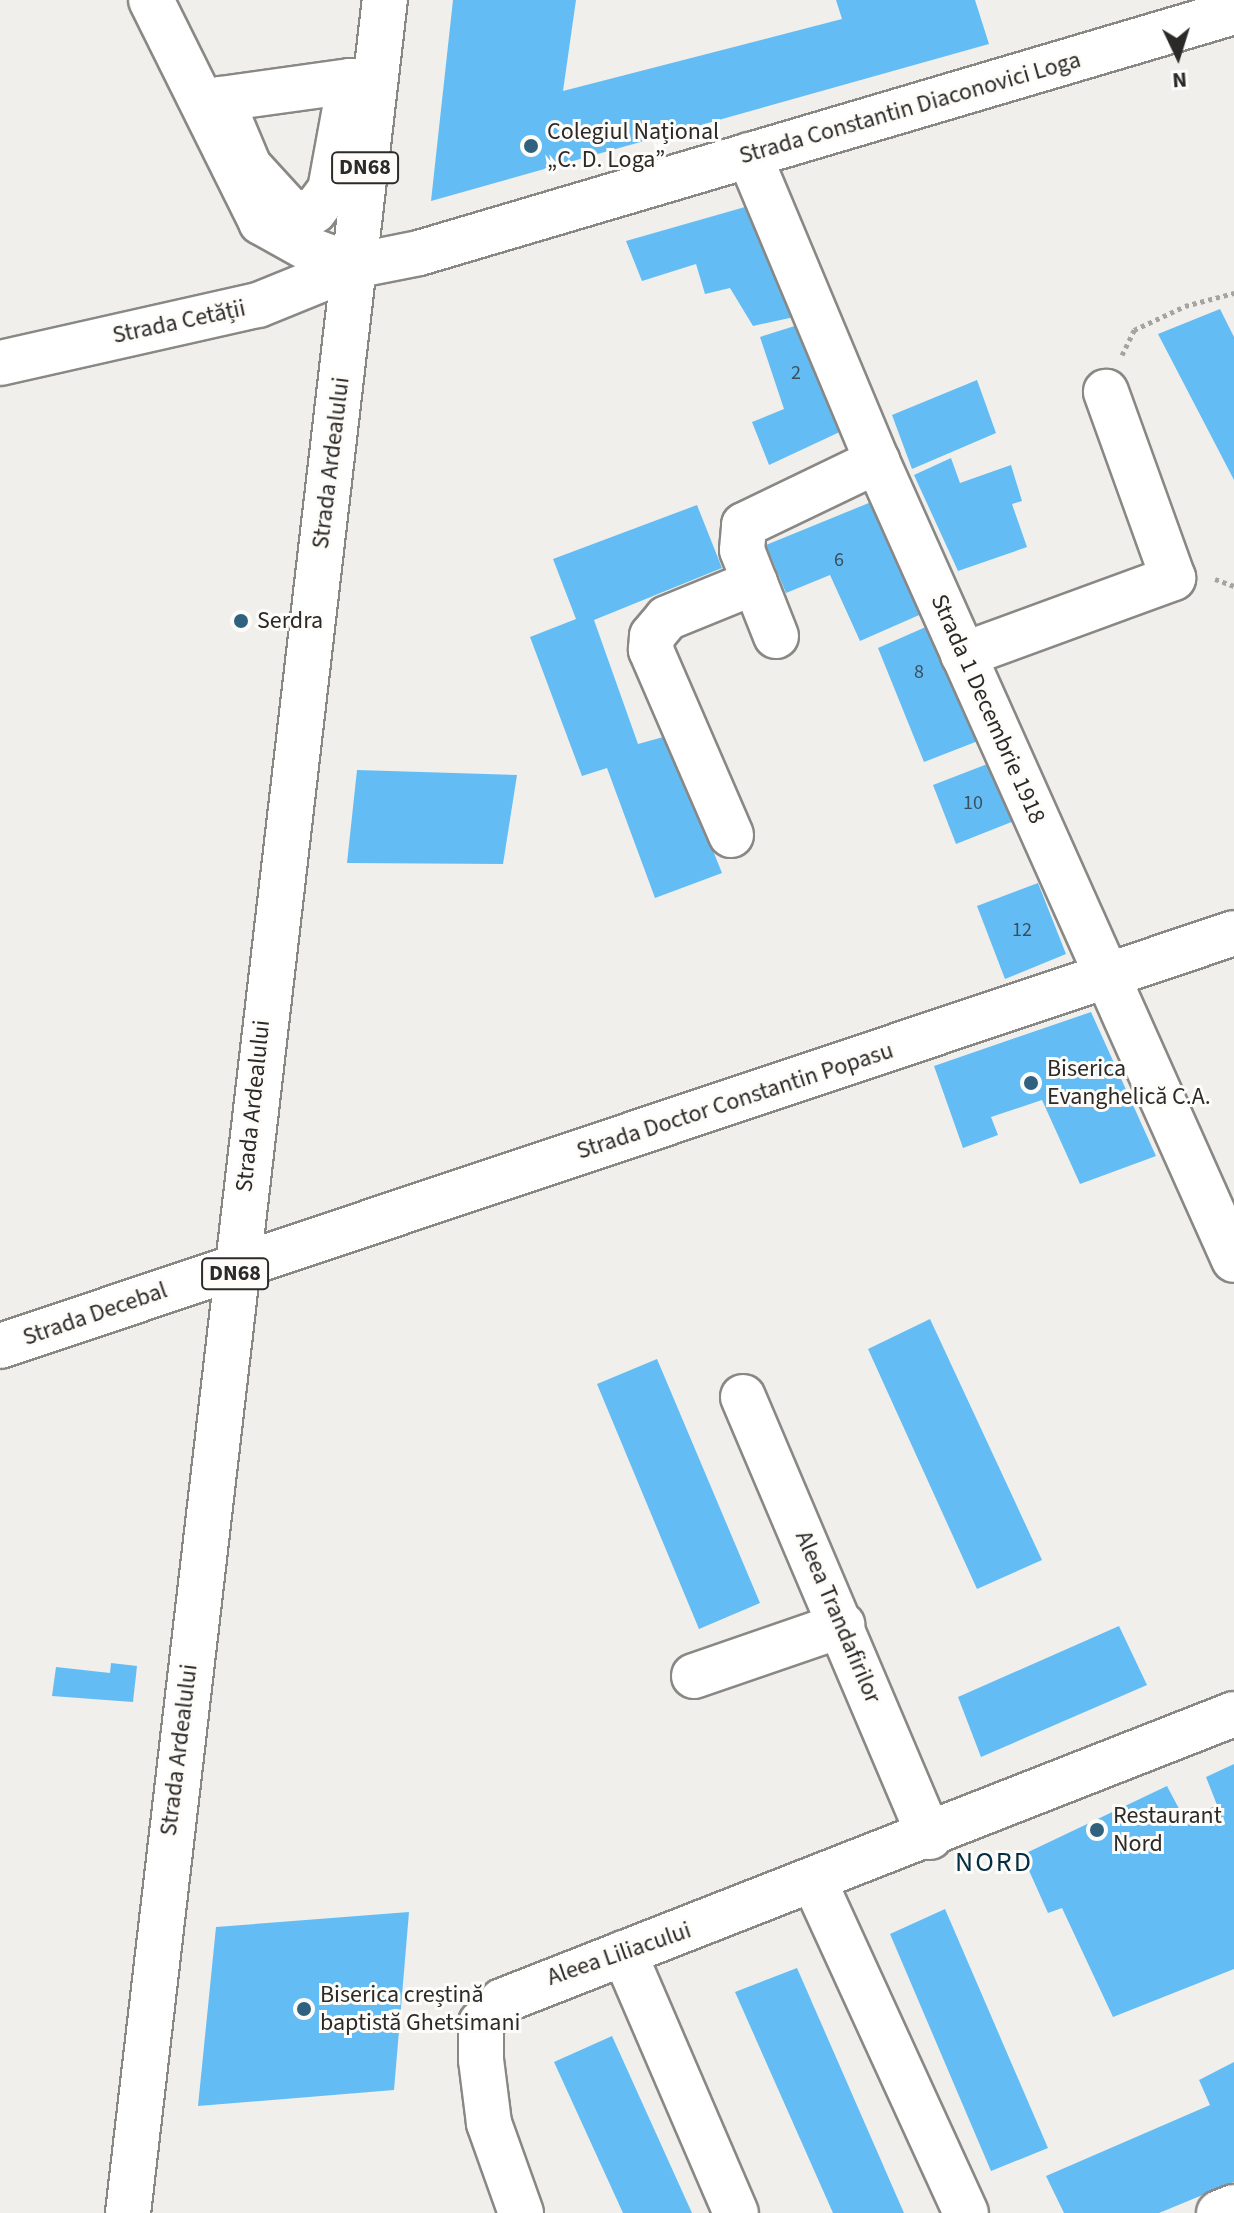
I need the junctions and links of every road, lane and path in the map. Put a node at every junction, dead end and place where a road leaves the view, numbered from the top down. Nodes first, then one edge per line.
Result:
1 (151, 0) edge
2 (385, 0) edge
3 (1234, 12) edge
4 (363, 81) junction
5 (212, 102) junction
6 (749, 155) junction
7 (354, 266) junction
8 (1234, 293) edge
9 (0, 363) edge
10 (1106, 392) joint
11 (877, 461) junction
12 (755, 582) junction
13 (776, 636) dead end
14 (963, 655) junction
15 (731, 835) dead end
16 (1234, 933) edge
17 (1108, 977) junction
18 (1234, 1260) edge
19 (236, 1266) junction
20 (0, 1346) edge
21 (743, 1397) dead end
22 (842, 1625) junction
23 (694, 1676) dead end
24 (1234, 1714) edge
25 (930, 1837) junction
26 (814, 1881) junction
27 (624, 1953) junction
28 (128, 2213) edge
29 (521, 2213) edge
30 (736, 2213) edge
31 (966, 2213) edge

1 - 5 street
2 - 4 street, Strada Ardealului / DN68
3 - 6 street, Strada Constantin Diaconovici Loga
4 - 5 street
4 - 5 street
4 - 7 street, Strada Ardealului / DN68
5 - 7 street
6 - 7 street, Strada Constantin Diaconovici Loga
6 - 11 street, Strada 1 Decembrie 1918
7 - 9 street, Strada Cetății
7 - 19 street, Strada Ardealului / DN68
8 - 10 path
10 - 14 street
11 - 12 street
11 - 14 street, Strada 1 Decembrie 1918
12 - 13 street
12 - 15 street
14 - 17 street, Strada 1 Decembrie 1918
16 - 17 street, Strada Doctor Constantin Popasu
17 - 18 street, Strada 1 Decembrie 1918
17 - 19 street, Strada Doctor Constantin Popasu
19 - 20 street, Strada Decebal
19 - 28 street, Strada Ardealului / DN68
21 - 22 street, Aleea Trandafirilor
22 - 23 street
22 - 25 street, Aleea Trandafirilor
24 - 25 street, Aleea Liliacului
25 - 26 street, Aleea Liliacului
26 - 27 street, Aleea Liliacului
26 - 31 street
27 - 29 street, Aleea Liliacului
27 - 30 street

